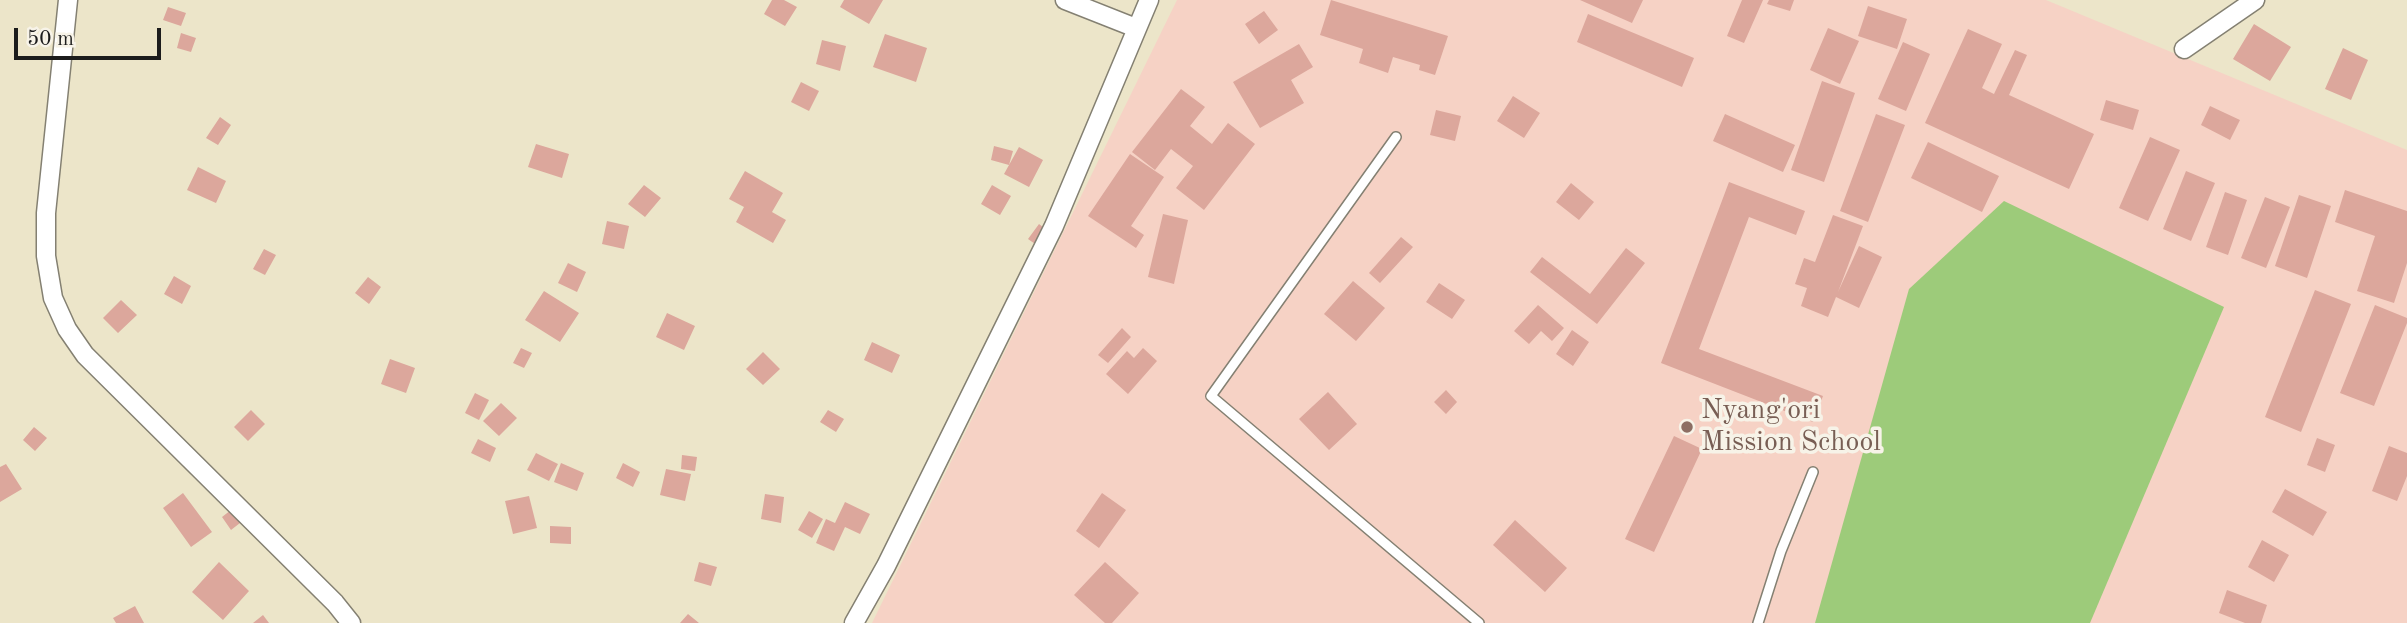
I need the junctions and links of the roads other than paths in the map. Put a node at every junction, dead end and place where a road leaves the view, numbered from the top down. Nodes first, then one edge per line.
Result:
1 (68, 0) edge
2 (1065, 0) edge
3 (1149, 0) edge
4 (2255, 0) edge
5 (1136, 28) junction
6 (2184, 49) dead end
7 (1396, 138) dead end
8 (1813, 472) dead end
9 (351, 623) edge
10 (854, 623) edge
11 (1479, 623) edge
12 (1758, 623) edge

1 - 9 street
2 - 5 street
3 - 5 street
4 - 6 street
5 - 10 street
7 - 11 lane
8 - 12 lane

